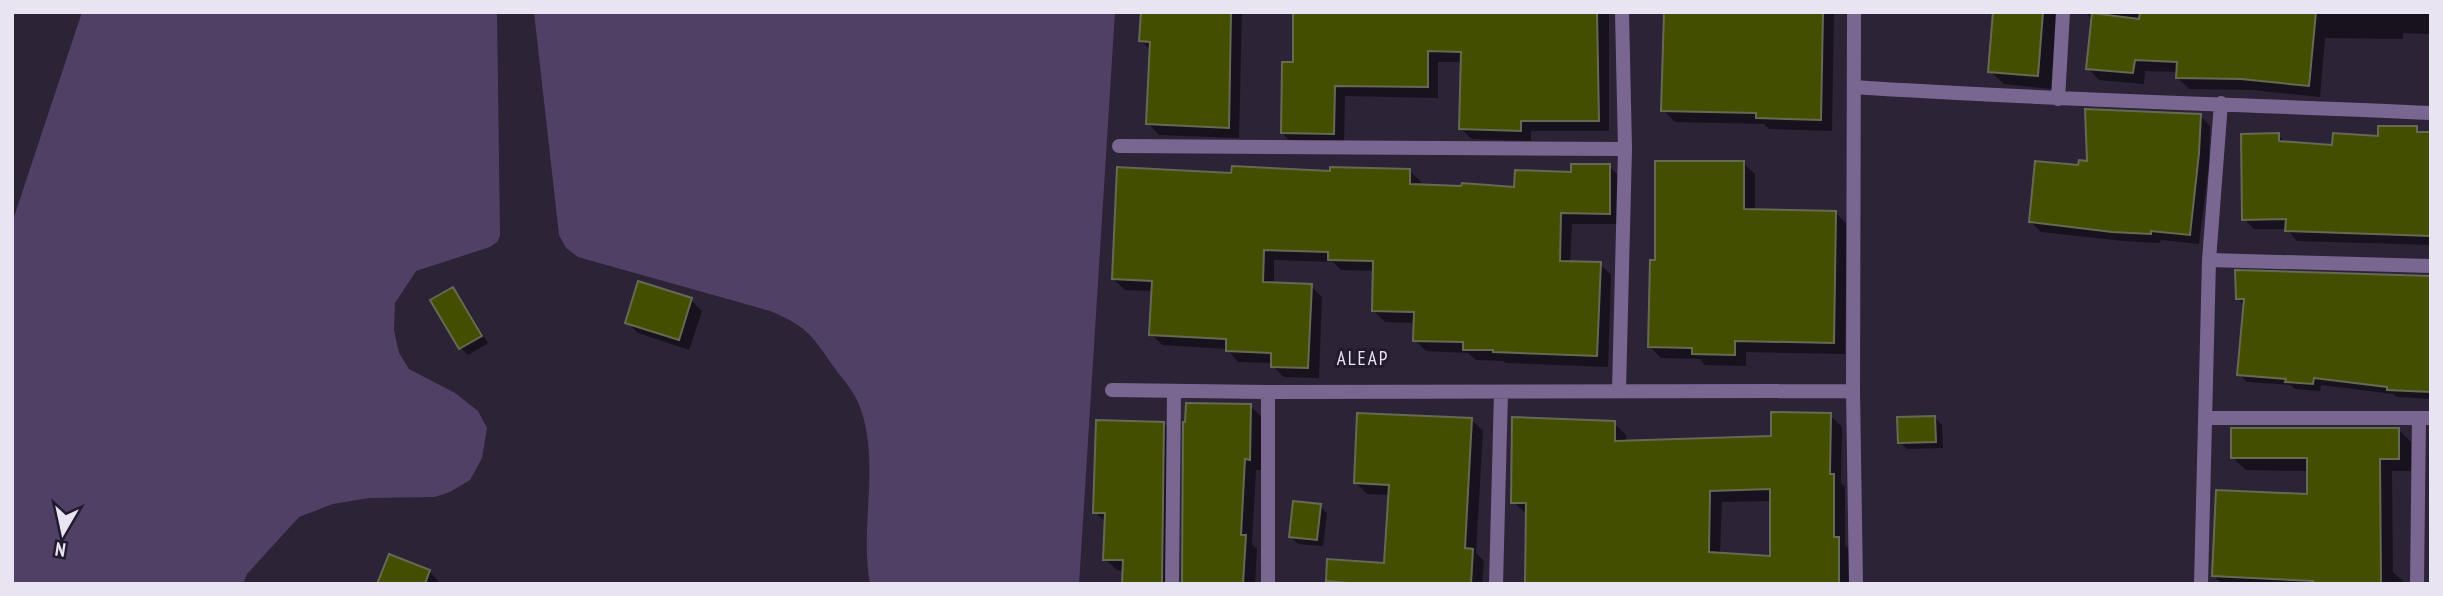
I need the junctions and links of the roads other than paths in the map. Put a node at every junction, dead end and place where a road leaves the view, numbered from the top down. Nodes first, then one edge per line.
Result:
1 (1622, 12) edge
2 (1854, 12) edge
3 (2063, 12) edge
4 (1854, 87) junction
5 (2058, 99) junction
6 (2221, 103) junction
7 (2431, 113) edge
8 (1119, 146) dead end
9 (1625, 149) junction
10 (2209, 260) junction
11 (2431, 266) edge
12 (1112, 390) dead end
13 (1619, 390) junction
14 (1174, 391) junction
15 (1853, 391) junction
16 (1501, 392) junction
17 (1268, 393) junction
18 (2206, 418) junction
19 (2425, 418) edge
20 (1172, 584) edge
21 (1268, 584) edge
22 (1496, 584) edge
23 (1856, 584) edge
24 (2201, 584) edge
25 (2417, 584) edge

1 - 9 street
2 - 4 street
3 - 5 street
4 - 5 street
4 - 15 street
5 - 6 street
6 - 7 street
6 - 10 street
8 - 9 street
9 - 13 street
10 - 11 street
10 - 18 street
12 - 14 street
13 - 15 street
13 - 16 street
14 - 17 street
14 - 20 street
15 - 23 street
16 - 17 street
16 - 22 street
17 - 21 street
18 - 19 street
18 - 24 street
19 - 25 street

